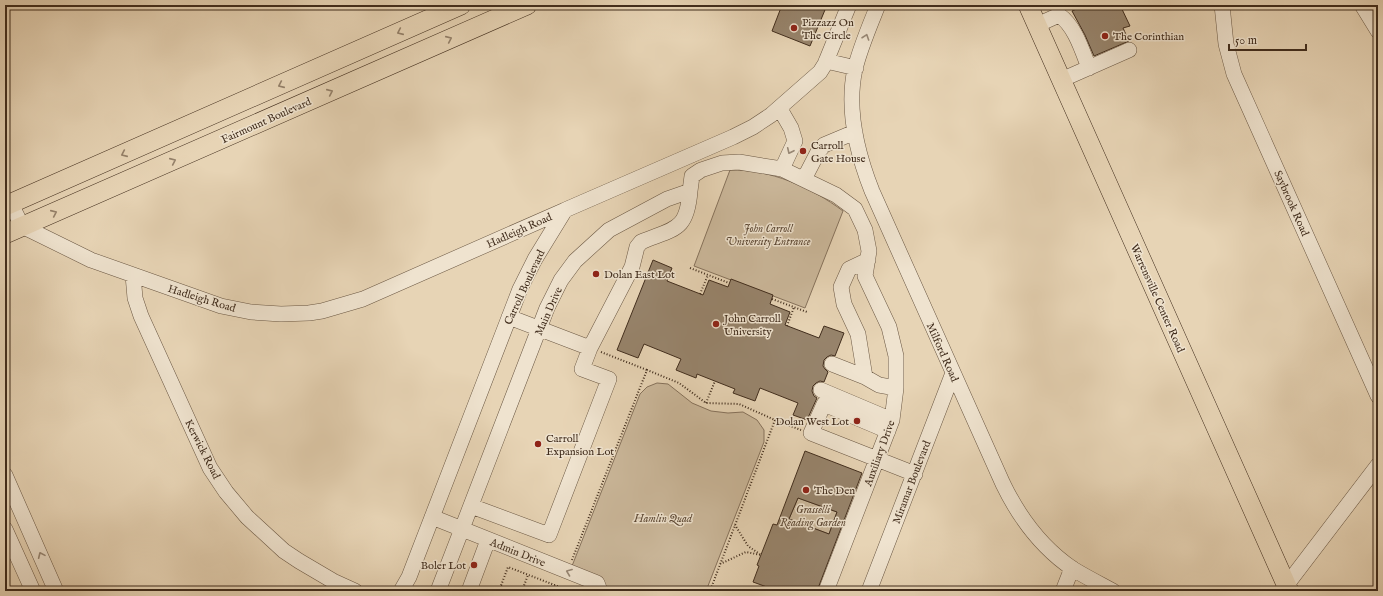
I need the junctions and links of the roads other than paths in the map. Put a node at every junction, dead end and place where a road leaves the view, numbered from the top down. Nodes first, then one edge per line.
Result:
1 (461, 5) edge
2 (527, 5) edge
3 (848, 5) edge
4 (878, 5) edge
5 (1028, 5) edge
6 (1222, 5) edge
7 (1362, 5) edge
8 (1037, 25) junction
9 (1378, 31) edge
10 (1129, 50) dead end
11 (826, 60) junction
12 (856, 68) junction
13 (1089, 68) junction
14 (1061, 80) junction
15 (780, 109) junction
16 (855, 132) junction
17 (782, 169) junction
18 (804, 179) junction
19 (690, 191) junction
20 (8, 205) edge
21 (565, 210) junction
22 (25, 226) junction
23 (5, 234) edge
24 (868, 260) junction
25 (133, 275) junction
26 (509, 317) junction
27 (539, 328) junction
28 (590, 348) junction
29 (832, 364) dead end
30 (953, 373) junction
31 (865, 377) junction
32 (896, 388) junction
33 (821, 390) dead end
34 (1378, 396) edge
35 (890, 426) junction
36 (877, 459) junction
37 (1378, 465) edge
38 (915, 474) junction
39 (5, 475) edge
40 (471, 506) junction
41 (432, 517) junction
42 (5, 529) edge
43 (462, 530) junction
44 (488, 540) junction
45 (1072, 568) junction
46 (1283, 589) edge
47 (33, 591) edge
48 (56, 591) edge
49 (355, 591) edge
50 (401, 591) edge
51 (438, 591) edge
52 (469, 591) edge
53 (600, 591) edge
54 (826, 591) edge
55 (869, 591) edge
56 (1063, 591) edge
57 (1113, 591) edge

1 -> 20 main road
22 -> 2 main road, Fairmount Boulevard
3 - 11 street
12 -> 4 street, Milford Road
5 - 8 main road, Warrensville Center Road
6 - 34 street, Saybrook Road
7 - 9 street
8 - 13 street
8 - 14 main road, Warrensville Center Road
10 - 13 street
11 - 12 street
11 - 15 street
12 - 16 street, Milford Road
13 - 14 street
14 - 46 main road, Warrensville Center Road
15 -> 17 street
15 - 21 street
16 - 18 street
16 - 30 street, Milford Road
17 - 18 street, Auxiliary Drive
17 - 19 street
18 - 24 street, Auxiliary Drive
19 - 27 street, Main Drive
19 - 28 street
20 - 22 street, Hadleigh Road
21 - 25 street, Hadleigh Road
21 - 26 street, Carroll Boulevard
22 - 23 main road, Fairmount Boulevard
22 - 25 street, Hadleigh Road
24 - 31 street
24 - 32 street, Auxiliary Drive
25 - 49 street, Kerwick Road
26 - 27 street
26 - 41 street, Carroll Boulevard
27 - 28 street
27 - 40 street, Main Drive
28 - 40 street
29 - 31 street
30 - 38 street, Miramar Boulevard
30 - 45 street, Milford Road
31 - 32 street
32 - 35 street, Auxiliary Drive
33 - 35 street
35 - 36 street, Auxiliary Drive
35 - 36 street
36 - 38 street
36 - 54 street, Auxiliary Drive
37 - 46 street
38 - 55 street, Miramar Boulevard
48 -> 39 street
40 - 43 street, Main Drive
41 - 43 street, Admin Drive
41 - 50 street, Carroll Boulevard
42 - 47 street
43 - 44 street, Admin Drive
43 - 51 street, Main Drive
44 - 52 street
53 -> 44 street, Admin Drive
45 - 56 street
45 - 57 street, Milford Road

